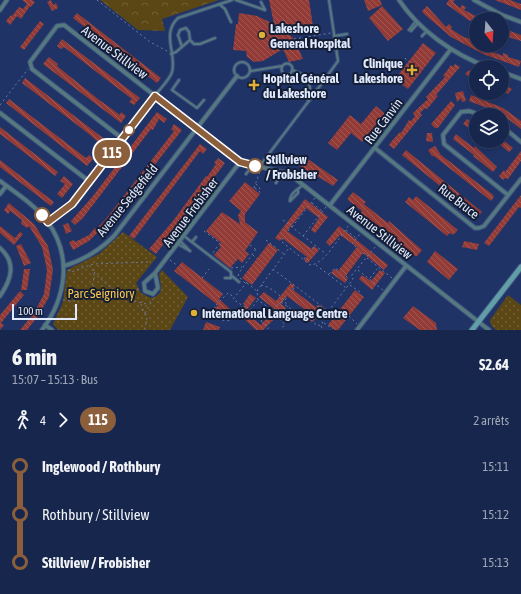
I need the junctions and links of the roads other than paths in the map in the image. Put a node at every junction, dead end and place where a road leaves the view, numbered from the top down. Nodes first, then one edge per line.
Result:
1 (7, 0) edge
2 (232, 0) edge
3 (236, 0) edge
4 (329, 0) edge
5 (399, 0) edge
6 (474, 0) edge
7 (261, 2) dead end
8 (219, 4) junction
9 (0, 10) edge
10 (230, 22) dead end
11 (417, 22) junction
12 (521, 22) edge
13 (410, 31) dead end
14 (427, 31) junction
15 (334, 34) junction
16 (347, 34) dead end
17 (422, 36) dead end
18 (215, 38) dead end
19 (190, 40) junction
20 (182, 47) junction
21 (452, 49) junction
22 (171, 54) junction
23 (474, 60) edge
24 (282, 66) junction
25 (292, 70) junction
26 (251, 71) junction
27 (509, 74) edge
28 (237, 76) junction
29 (521, 78) edge
30 (179, 80) dead end
31 (155, 96) junction
32 (204, 100) dead end
33 (308, 102) junction
34 (469, 110) edge
35 (0, 113) edge
36 (197, 128) junction
37 (509, 132) edge
38 (123, 139) junction
39 (521, 142) edge
40 (375, 148) junction
41 (240, 162) junction
42 (253, 165) junction
43 (261, 169) junction
44 (282, 172) junction
45 (246, 174) dead end
46 (521, 178) edge
47 (0, 181) edge
48 (90, 182) junction
49 (276, 184) dead end
50 (303, 185) junction
51 (6, 186) junction
52 (0, 194) edge
53 (508, 195) junction
54 (290, 201) dead end
55 (328, 206) junction
56 (48, 222) junction
57 (184, 236) junction
58 (196, 237) dead end
59 (179, 242) junction
60 (192, 242) junction
61 (0, 248) edge
62 (64, 266) junction
63 (406, 266) junction
64 (521, 267) edge
65 (155, 274) junction
66 (232, 276) junction
67 (225, 278) dead end
68 (239, 282) dead end
69 (0, 296) edge
70 (479, 322) junction
71 (45, 325) junction
72 (42, 330) edge
73 (52, 330) edge
74 (358, 330) edge
75 (472, 330) edge
76 (489, 330) edge

1 - 9 street
2 - 8 lane
3 - 7 lane
4 - 15 lane
5 - 11 street
6 - 12 street
8 - 10 lane
8 - 22 lane
11 - 13 lane
11 - 14 street
14 - 17 lane
14 - 21 street
15 - 16 lane
15 - 33 lane
18 - 19 lane
19 - 20 lane
19 - 20 lane
20 - 22 lane
21 - 23 street
21 - 40 street, Rue Canvin
22 - 31 lane
24 - 25 lane
24 - 25 lane
24 - 26 lane
25 - 33 lane
26 - 28 lane
26 - 28 lane
27 - 29 street
28 - 36 street, Avenue Sedgefield
30 - 32 lane
31 - 36 street, Avenue Stillview
31 - 38 street
31 - 38 street, Avenue Stillview
33 - 43 lane
34 - 53 street
35 - 48 street
36 - 41 street, Avenue Stillview
36 - 62 street, Avenue Sedgefield
37 - 39 street
38 - 48 street
40 - 53 street, Rue Bruce
40 - 55 street, Rue Canvin
41 - 42 street, Avenue Stillview
41 - 57 street, Avenue Frobisher
42 - 43 street, Avenue Stillview
42 - 45 lane
43 - 44 street, Avenue Stillview
44 - 49 lane
44 - 50 street, Avenue Stillview
46 - 53 street, Rue Bruce
47 - 51 street
48 - 56 street
50 - 54 lane
50 - 55 street, Avenue Stillview
51 - 52 street
51 - 56 street
55 - 63 street, Avenue Stillview
56 - 62 street
57 - 59 street, Avenue Frobisher
57 - 60 lane
58 - 60 lane
59 - 59 lane
59 - 65 street, Avenue Frobisher
60 - 66 lane
61 - 69 street
62 - 71 street
63 - 70 street, Avenue Stillview
63 - 74 street
64 - 70 street
65 - 65 street, Avenue Frobisher
66 - 67 lane
66 - 68 lane
70 - 75 street
70 - 76 street, Avenue Stillview
71 - 72 street
71 - 73 street

